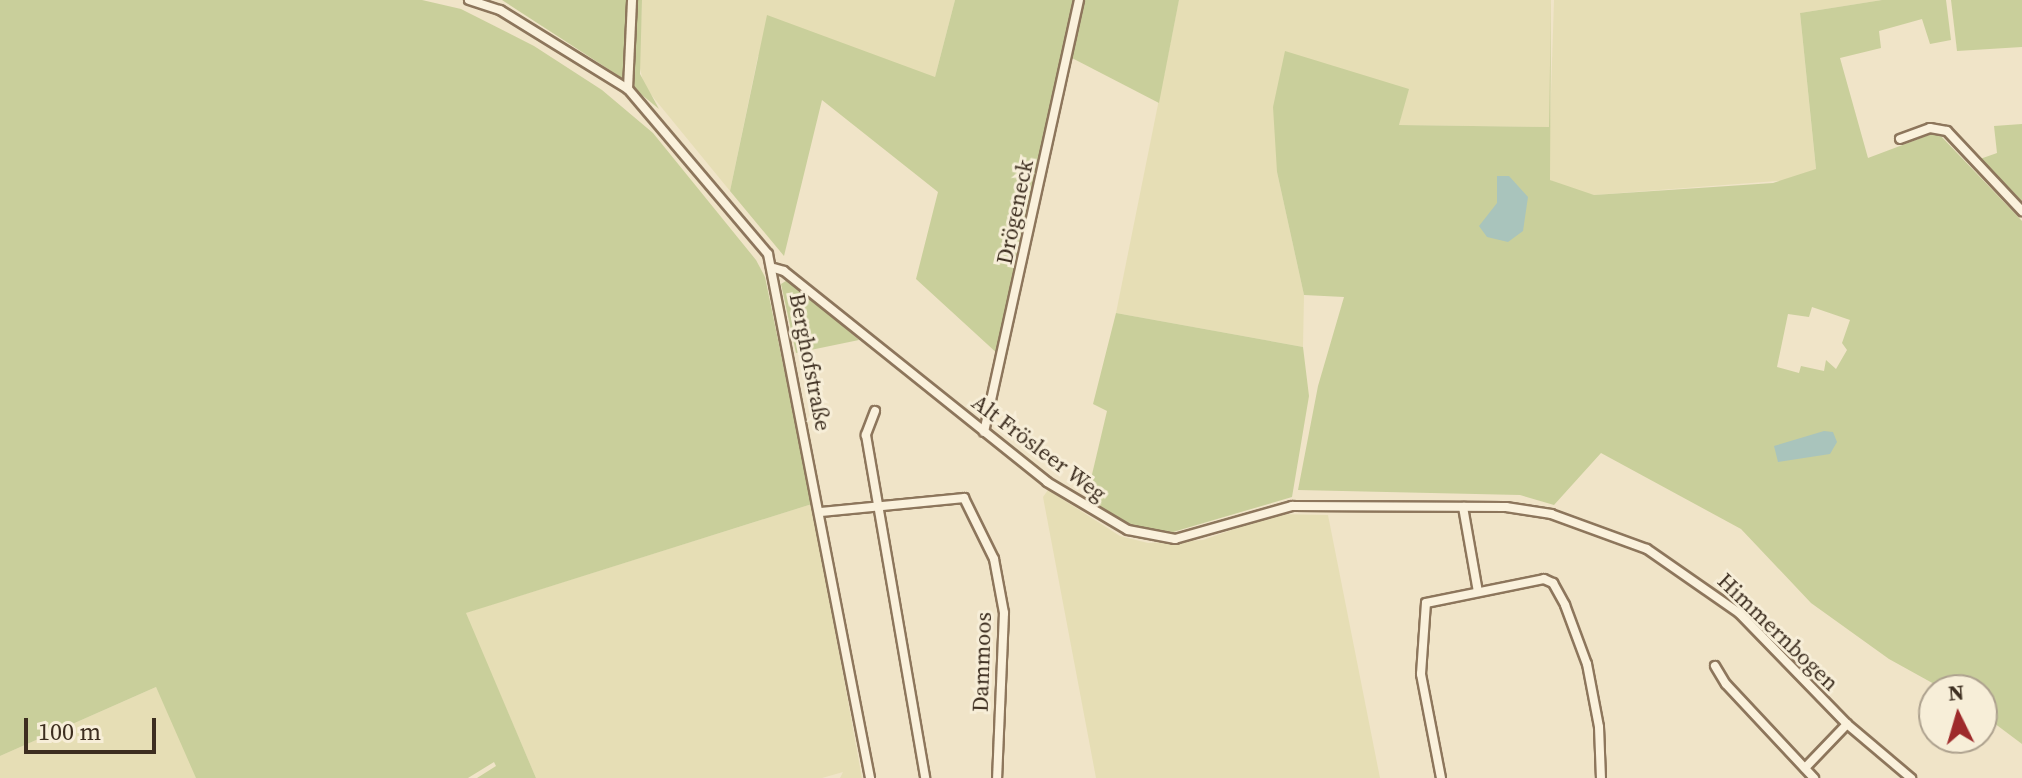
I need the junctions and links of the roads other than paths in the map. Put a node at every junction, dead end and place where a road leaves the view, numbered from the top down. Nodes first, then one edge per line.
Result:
1 (469, 0) edge
2 (632, 0) edge
3 (1079, 0) edge
4 (628, 89) junction
5 (1900, 139) dead end
6 (2022, 211) edge
7 (774, 268) junction
8 (875, 411) dead end
9 (984, 432) junction
10 (879, 504) junction
11 (1463, 507) junction
12 (821, 512) junction
13 (1607, 532) joint
14 (1478, 592) junction
15 (1715, 666) dead end
16 (1847, 724) junction
17 (1805, 768) junction
18 (870, 778) edge
19 (925, 778) edge
20 (997, 778) edge
21 (1441, 778) edge
22 (1601, 778) edge
23 (1814, 778) edge
24 (1911, 778) edge

1 - 4 street, Berghofstraße
2 - 4 street
3 - 9 street, Drögeneck
4 - 7 street, Berghofstraße
5 - 6 street
7 - 9 street, Alt Frösleer Weg
7 - 12 street, Berghofstraße
8 - 10 street
9 - 11 street, Alt Frösleer Weg
10 - 12 street, Dammoos
10 - 19 street
10 - 20 street, Dammoos
11 - 13 street, Alt Frösleer Weg
11 - 14 street
12 - 18 street, Berghofstraße
13 - 16 street, Himmernbogen
14 - 21 street
14 - 22 street
15 - 17 street
16 - 17 street
16 - 24 street, Himmernbogen
17 - 23 street

